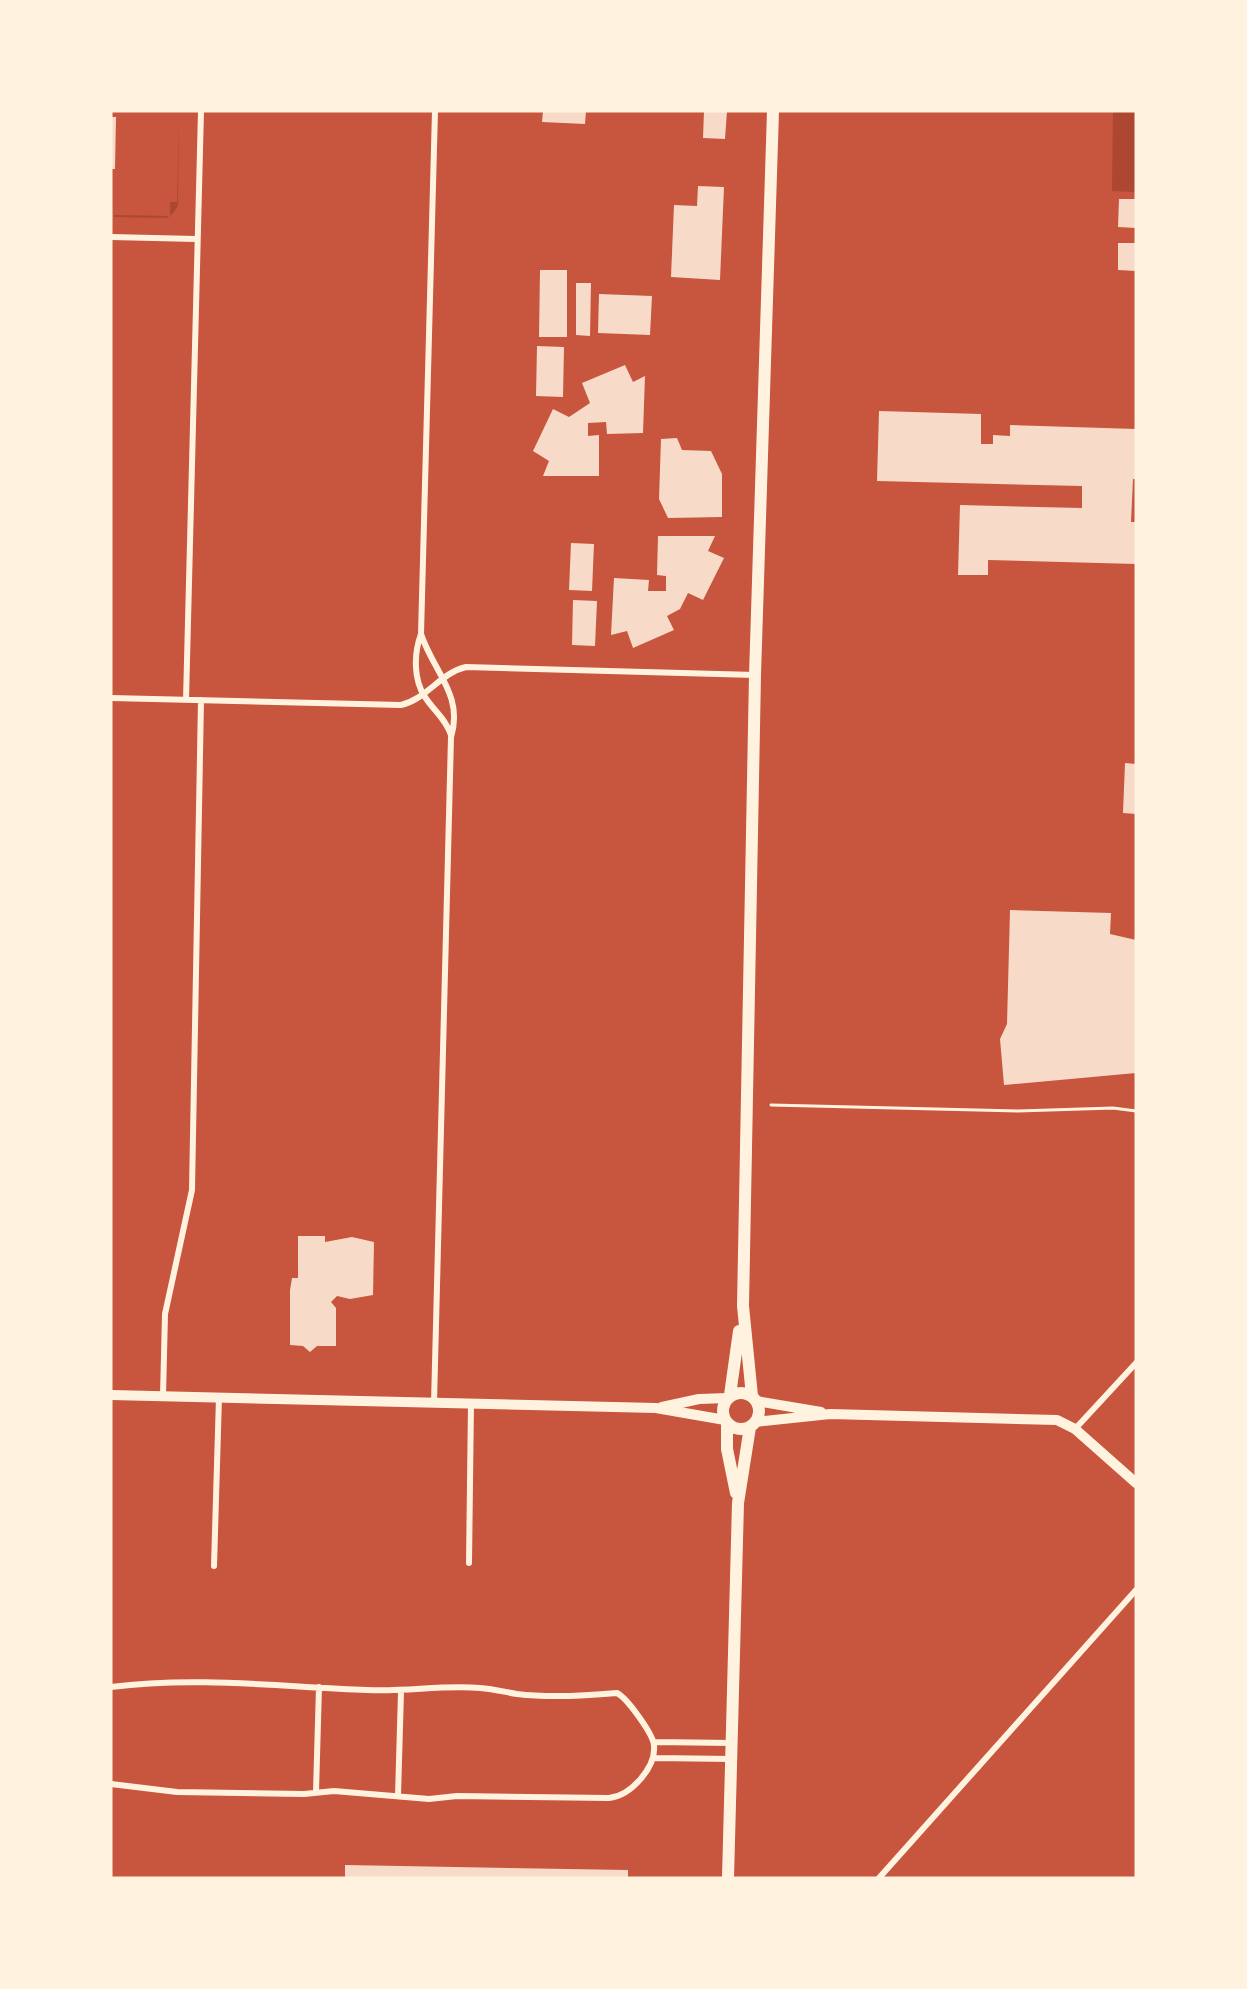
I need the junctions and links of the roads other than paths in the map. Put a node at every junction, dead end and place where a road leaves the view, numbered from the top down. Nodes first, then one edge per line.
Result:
1 (201, 111) edge
2 (435, 111) edge
3 (773, 111) edge
4 (111, 237) edge
5 (196, 239) junction
6 (421, 634) junction
7 (755, 675) junction
8 (442, 679) junction
9 (424, 694) junction
10 (111, 698) edge
11 (186, 700) junction
12 (201, 700) junction
13 (451, 737) junction
14 (743, 1306) junction
15 (1136, 1362) edge
16 (111, 1395) edge
17 (163, 1396) junction
18 (219, 1397) junction
19 (729, 1397) junction
20 (754, 1398) junction
21 (434, 1403) junction
22 (471, 1403) junction
23 (656, 1408) junction
24 (830, 1414) junction
25 (726, 1422) junction
26 (752, 1424) junction
27 (1075, 1429) junction
28 (1136, 1484) edge
29 (738, 1503) junction
30 (469, 1563) dead end
31 (214, 1566) dead end
32 (1136, 1590) edge
33 (111, 1687) edge
34 (320, 1687) junction
35 (401, 1692) junction
36 (654, 1742) junction
37 (732, 1743) junction
38 (654, 1758) junction
39 (732, 1759) junction
40 (111, 1784) edge
41 (316, 1792) junction
42 (398, 1796) junction
43 (728, 1878) edge
44 (879, 1878) edge

1 - 5 street
2 - 6 street
3 - 7 main road
4 - 5 street
5 - 11 street
6 - 8 street
6 - 9 street
7 - 8 street
7 - 14 main road
8 - 9 street
8 - 13 street
9 - 12 street
9 - 13 street
10 - 11 street
11 - 12 street
12 - 17 street
13 - 21 street
14 - 19 main road
14 - 20 main road
15 - 27 street
16 - 17 street
17 - 18 street
18 - 21 street
18 - 31 street
19 - 20 main road
19 - 23 street
19 - 25 main road
20 - 24 street
20 - 26 main road
21 - 22 street
22 - 23 street
22 - 30 street
23 - 25 street
24 - 26 street
24 - 27 street
25 - 26 main road
25 - 29 main road
26 - 29 main road
27 - 28 street
29 - 37 main road
32 - 44 street
33 - 34 street
34 - 35 street
34 - 41 street
35 - 36 street
35 - 42 street
36 - 37 street
36 - 38 street
37 - 39 main road
38 - 39 street
38 - 42 street
39 - 43 main road
40 - 41 street
41 - 42 street

